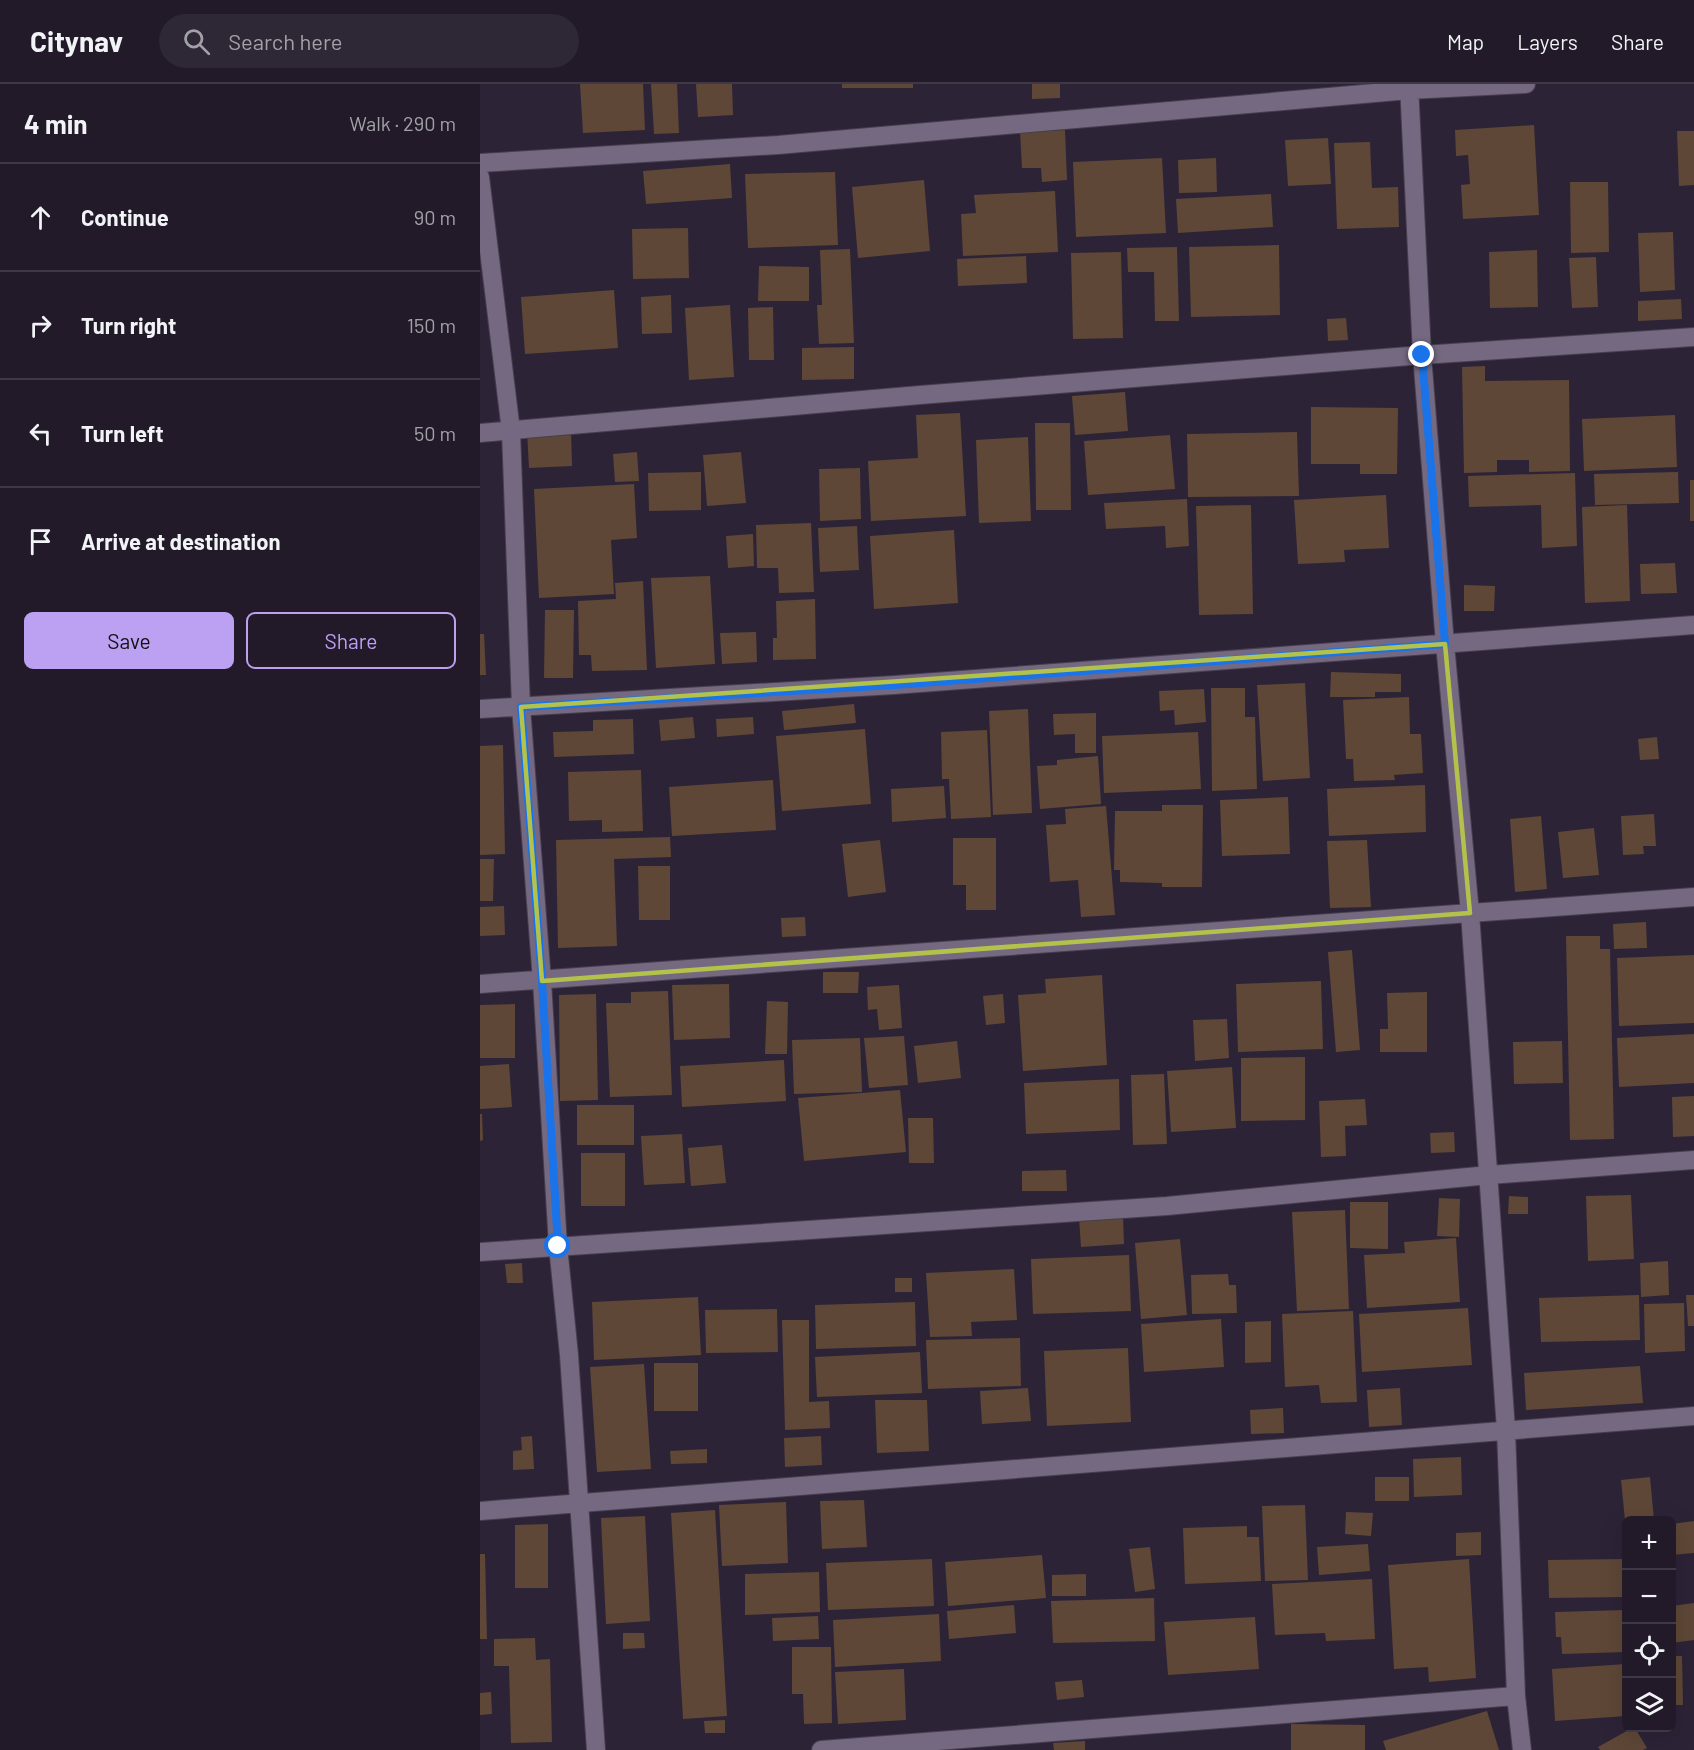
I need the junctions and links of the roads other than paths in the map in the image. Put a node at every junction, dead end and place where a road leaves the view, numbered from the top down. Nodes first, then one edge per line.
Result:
1 (1526, 84) edge
2 (1409, 87) edge
3 (480, 163) edge
4 (480, 177) edge
5 (1694, 337) edge
6 (1422, 355) junction
7 (511, 431) junction
8 (480, 433) edge
9 (1694, 625) edge
10 (1445, 644) junction
11 (521, 707) junction
12 (480, 709) edge
13 (1694, 897) edge
14 (1470, 914) junction
15 (542, 981) junction
16 (480, 984) edge
17 (1694, 1160) edge
18 (1489, 1175) junction
19 (558, 1246) junction
20 (480, 1252) edge
21 (1694, 1416) edge
22 (1506, 1430) junction
23 (579, 1504) junction
24 (480, 1511) edge
25 (1516, 1696) junction
26 (596, 1750) edge
27 (821, 1750) edge
28 (1522, 1750) edge

1 - 2 street
2 - 3 street
2 - 6 street
4 - 7 street
5 - 6 street
6 - 7 street
6 - 10 street
7 - 8 street
7 - 11 street
9 - 10 street
10 - 11 street
10 - 14 street
11 - 12 street
11 - 15 street
13 - 14 street
14 - 15 street
14 - 18 street
15 - 16 street
15 - 19 street
17 - 18 street
18 - 19 street
18 - 22 street
19 - 20 street
19 - 23 street
21 - 22 street
22 - 23 street
22 - 25 street
23 - 24 street
23 - 26 street
25 - 27 street
25 - 28 street

